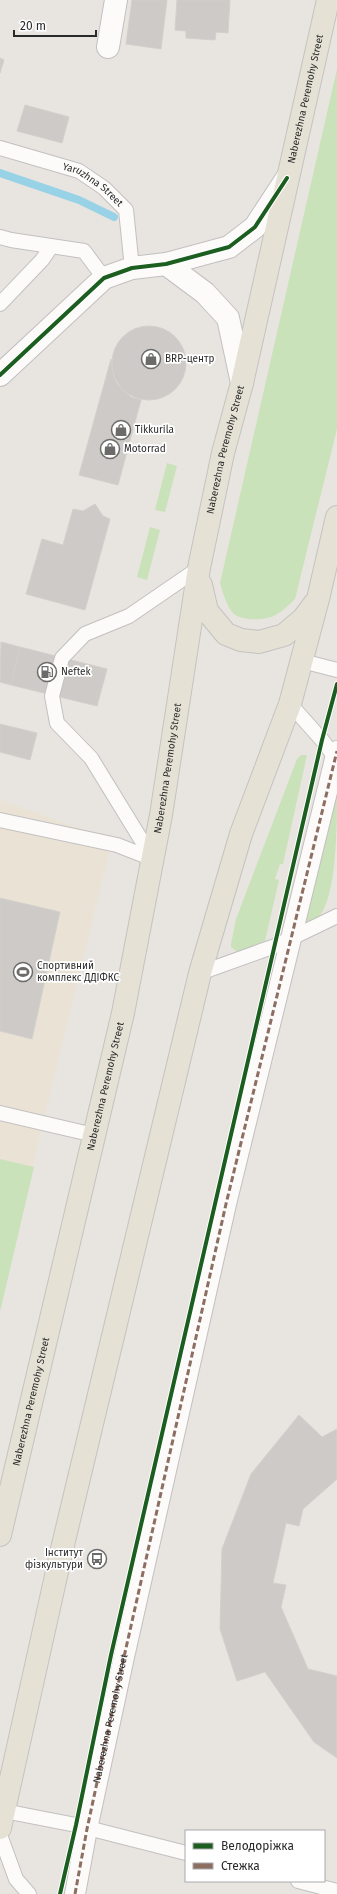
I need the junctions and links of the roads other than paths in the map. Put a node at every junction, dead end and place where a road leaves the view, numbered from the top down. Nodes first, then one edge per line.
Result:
1 (116, 0) edge
2 (329, 8) edge
3 (108, 47) dead end
4 (0, 148) edge
5 (287, 178) junction
6 (0, 237) edge
7 (51, 247) junction
8 (166, 264) junction
9 (132, 268) junction
10 (104, 278) junction
11 (0, 304) edge
12 (0, 375) edge
13 (242, 384) junction
14 (337, 517) edge
15 (199, 568) junction
16 (318, 599) junction
17 (302, 661) junction
18 (337, 670) edge
19 (290, 704) junction
20 (336, 756) edge
21 (0, 820) edge
22 (153, 858) junction
23 (337, 916) edge
24 (293, 937) junction
25 (200, 973) junction
26 (0, 1114) edge
27 (94, 1136) junction
28 (0, 1535) edge
29 (2, 1819) edge
30 (87, 1829) junction
31 (0, 1835) edge
32 (185, 1853) edge
33 (302, 1882) edge
34 (337, 1891) edge
35 (28, 1894) edge
36 (75, 1894) edge

1 - 3 street
2 - 5 main road, Naberezhna Peremohy Street
4 - 9 lane, Yaruzhna Street
5 - 8 street
5 - 13 main road, Naberezhna Peremohy Street
6 - 7 lane
7 - 10 lane
7 - 11 lane
8 - 9 street
8 - 13 street
9 - 10 street
10 - 12 street
13 - 15 main road, Naberezhna Peremohy Street
14 - 16 main road
15 - 16 main road
15 - 22 main road, Naberezhna Peremohy Street
15 - 22 lane
16 - 17 main road
17 - 18 lane
17 - 19 main road
19 - 20 lane
19 - 25 main road
20 - 24 street, Naberezhna Peremohy Street
21 - 22 lane
22 - 27 main road, Naberezhna Peremohy Street
23 - 24 lane
24 - 25 lane
24 - 30 street, Naberezhna Peremohy Street
25 - 29 main road
26 - 27 lane
27 - 28 main road, Naberezhna Peremohy Street
29 - 30 lane
30 - 32 lane
30 - 36 street, Naberezhna Peremohy Street
31 - 35 lane
33 - 34 lane

